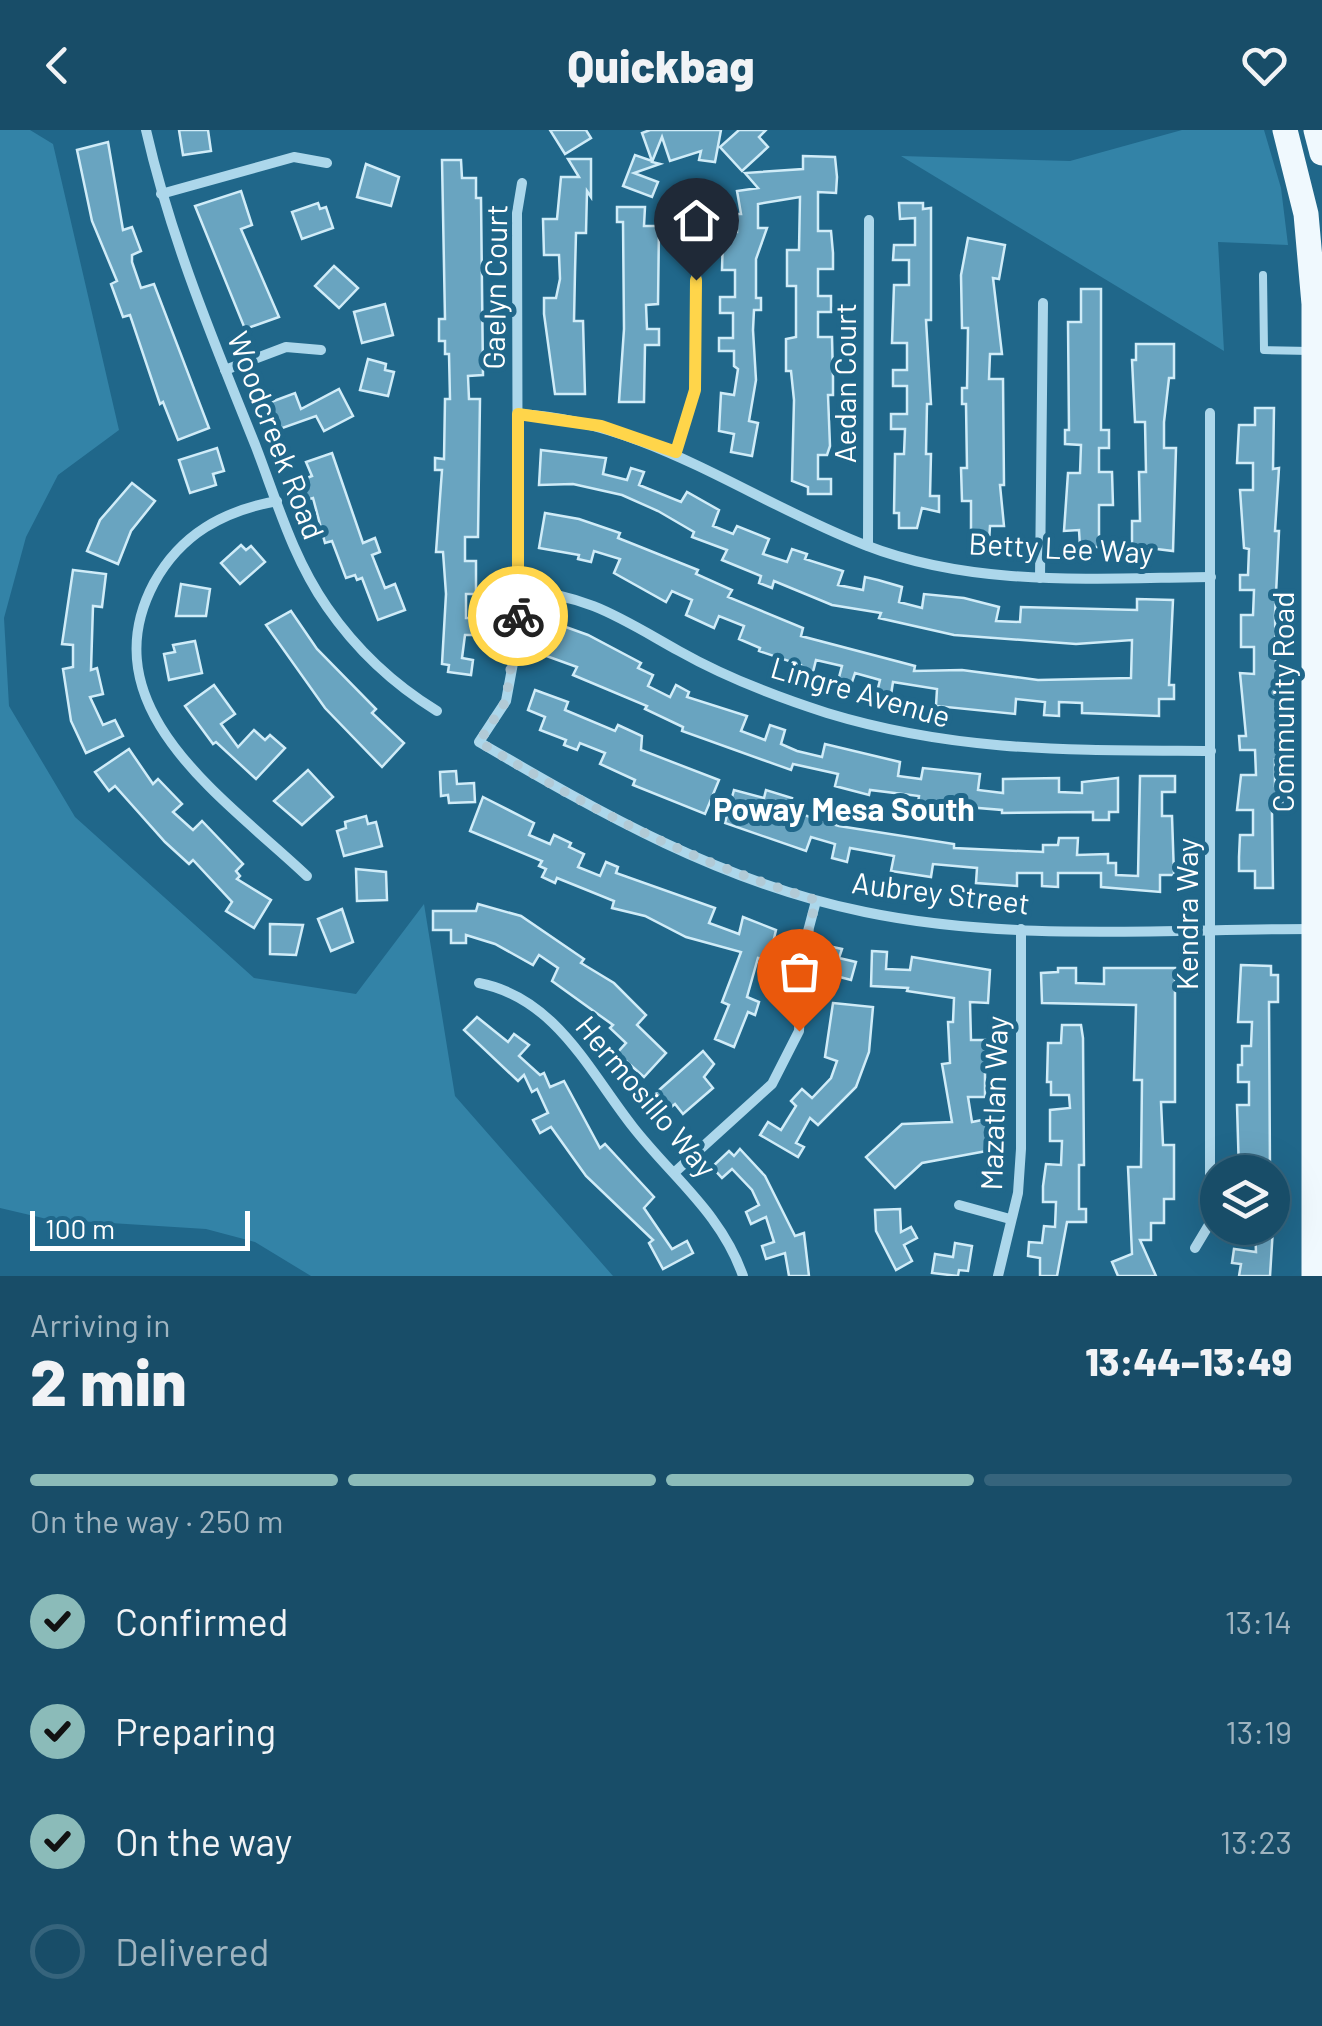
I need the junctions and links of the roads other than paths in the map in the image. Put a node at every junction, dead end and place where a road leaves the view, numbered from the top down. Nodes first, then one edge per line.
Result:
1 (146, 130) edge
2 (1286, 130) edge
3 (1316, 130) edge
4 (1322, 154) edge
5 (326, 163) dead end
6 (522, 183) dead end
7 (161, 194) junction
8 (697, 206) dead end
9 (870, 220) dead end
10 (1263, 275) dead end
11 (1044, 303) dead end
12 (321, 350) dead end
13 (1314, 351) junction
14 (225, 370) junction
15 (1210, 412) dead end
16 (518, 414) junction
17 (676, 452) junction
18 (277, 501) junction
19 (868, 546) junction
20 (1212, 577) junction
21 (1040, 578) junction
22 (518, 590) junction
23 (437, 711) dead end
24 (479, 742) joint
25 (1211, 751) junction
26 (307, 876) dead end
27 (816, 900) junction
28 (1210, 928) junction
29 (1022, 929) junction
30 (1314, 929) junction
31 (479, 983) dead end
32 (675, 1172) junction
33 (959, 1205) dead end
34 (1010, 1219) junction
35 (1196, 1248) dead end
36 (743, 1276) edge
37 (998, 1276) edge
38 (1314, 1276) edge

1 - 7 street, Woodcreek Road
2 - 13 main road, Community Road
3 - 4 main road
5 - 7 street
6 - 16 street, Gaelyn Court
7 - 14 street, Woodcreek Road
8 - 17 street
9 - 19 street, Aedan Court
10 - 13 lane
11 - 21 street
12 - 14 street
13 - 30 main road, Community Road
14 - 18 street, Woodcreek Road
15 - 20 street, Kendra Way
16 - 17 street, Betty Lee Way
16 - 22 street, Gaelyn Court
17 - 19 street, Betty Lee Way
18 - 23 street, Woodcreek Road
18 - 26 street
19 - 21 street, Betty Lee Way
20 - 21 street, Betty Lee Way
20 - 25 street, Kendra Way
22 - 24 street, Gaelyn Court
22 - 25 street, Lingre Avenue
24 - 27 street, Aubrey Street
25 - 28 street, Kendra Way
27 - 29 street, Aubrey Street
27 - 32 street
28 - 29 street, Aubrey Street
28 - 30 street, Aubrey Street
28 - 35 street, Kendra Way
29 - 34 street, Mazatlan Way
30 - 38 main road, Community Road
31 - 32 street, Hermosillo Way
32 - 36 street, Hermosillo Way
33 - 34 street
34 - 37 street, Mazatlan Way

